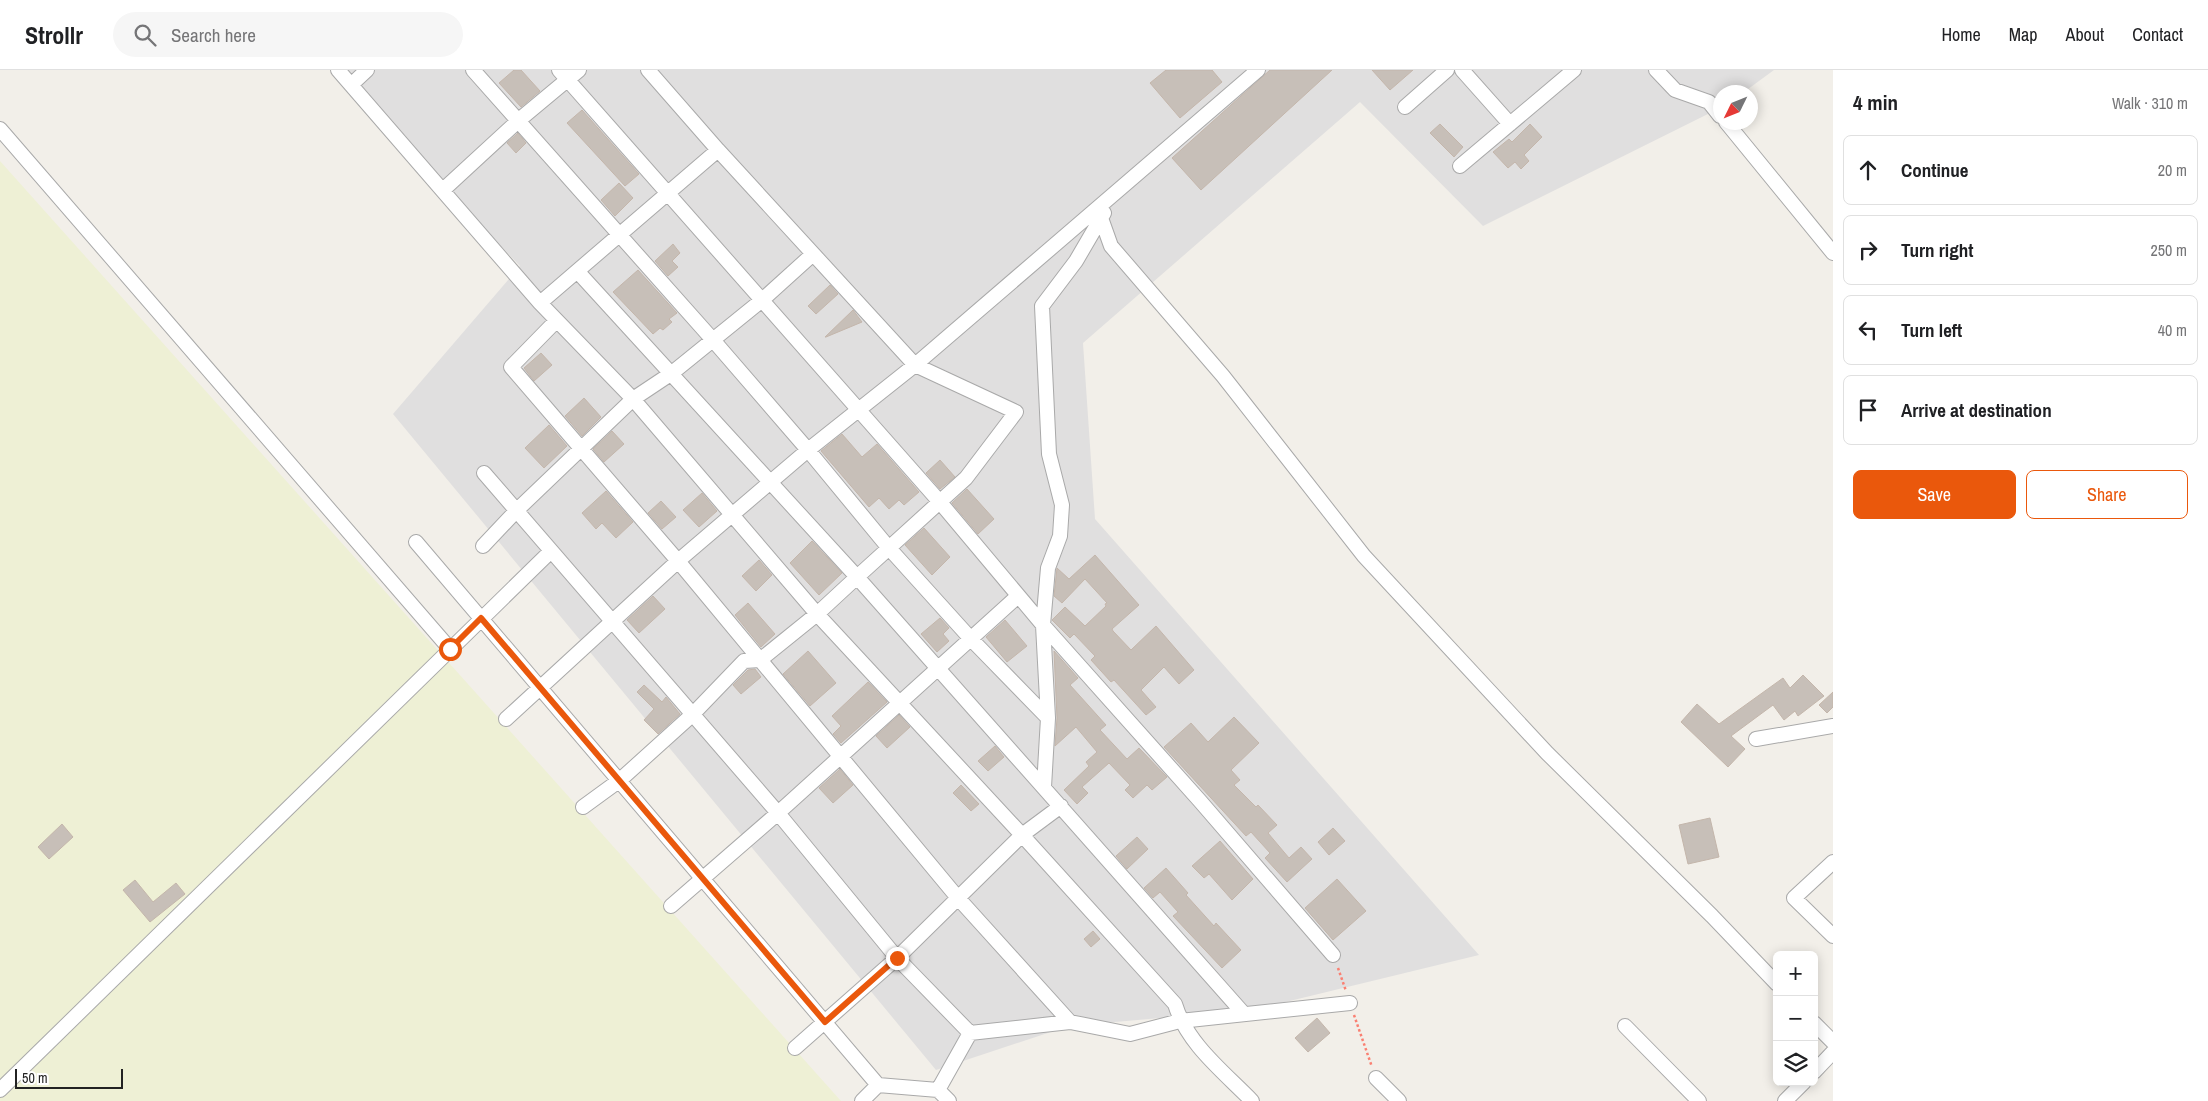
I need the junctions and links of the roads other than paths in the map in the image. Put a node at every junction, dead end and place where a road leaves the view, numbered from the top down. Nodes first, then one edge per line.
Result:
1 (338, 70) edge
2 (367, 70) edge
3 (473, 70) edge
4 (579, 70) edge
5 (648, 70) edge
6 (1258, 70) edge
7 (1447, 70) edge
8 (1462, 70) edge
9 (1574, 70) edge
10 (1656, 70) edge
11 (563, 75) edge
12 (351, 85) junction
13 (1405, 107) dead end
14 (1713, 107) edge
15 (519, 120) junction
16 (1510, 124) junction
17 (0, 129) edge
18 (1732, 130) edge
19 (718, 150) junction
20 (1460, 166) dead end
21 (443, 190) junction
22 (1115, 193) junction
23 (666, 194) junction
24 (1101, 218) junction
25 (619, 236) junction
26 (813, 254) junction
27 (1833, 254) edge
28 (578, 272) junction
29 (761, 301) junction
30 (540, 303) junction
31 (556, 322) junction
32 (713, 340) junction
33 (915, 364) junction
34 (672, 373) junction
35 (633, 399) junction
36 (859, 410) junction
37 (581, 448) junction
38 (808, 450) junction
39 (484, 473) dead end
40 (770, 482) junction
41 (939, 501) junction
42 (517, 510) junction
43 (732, 515) junction
44 (416, 542) dead end
45 (483, 546) dead end
46 (888, 547) junction
47 (551, 551) junction
48 (678, 561) junction
49 (857, 578) junction
50 (1018, 596) junction
51 (817, 614) junction
52 (481, 618) junction
53 (610, 622) junction
54 (1043, 625) junction
55 (971, 639) junction
56 (450, 649) junction
57 (760, 660) junction
58 (938, 668) junction
59 (541, 688) junction
60 (899, 702) junction
61 (692, 715) junction
62 (1048, 718) junction
63 (506, 719) dead end
64 (1833, 726) edge
65 (1756, 739) dead end
66 (840, 756) junction
67 (620, 780) junction
68 (1044, 787) junction
69 (1061, 806) junction
70 (583, 807) dead end
71 (778, 813) junction
72 (1022, 835) junction
73 (1832, 866) edge
74 (702, 878) junction
75 (958, 898) junction
76 (671, 906) dead end
77 (1833, 936) edge
78 (1333, 955) dead end
79 (897, 958) junction
80 (1773, 980) edge
81 (1350, 1003) dead end
82 (1244, 1014) junction
83 (1180, 1021) junction
84 (825, 1022) junction
85 (1070, 1022) junction
86 (1625, 1026) dead end
87 (1818, 1027) edge
88 (970, 1033) junction
89 (1833, 1042) edge
90 (795, 1048) dead end
91 (1833, 1052) edge
92 (1818, 1068) edge
93 (1376, 1078) dead end
94 (878, 1085) junction
95 (1800, 1086) edge
96 (0, 1090) edge
97 (938, 1090) junction
98 (862, 1101) edge
99 (949, 1101) edge
100 (1252, 1101) edge
101 (1399, 1101) edge
102 (1699, 1101) edge
103 (1786, 1101) edge

1 - 12 street
2 - 12 street
3 - 15 street
4 - 11 street
5 - 19 street
6 - 22 street
7 - 13 street
8 - 16 street
9 - 16 street
10 - 14 street
11 - 15 street
11 - 23 street
12 - 21 street
15 - 21 street
15 - 25 street
16 - 20 street
17 - 56 street
18 - 27 street
19 - 23 street
19 - 26 street
21 - 30 street
22 - 24 street
22 - 33 street
23 - 25 street
23 - 29 street
24 - 54 street
24 - 80 street
25 - 28 street
25 - 32 street
26 - 29 street
26 - 33 street
28 - 30 street
28 - 34 street
29 - 32 street
29 - 36 street
30 - 31 street
31 - 35 street
31 - 37 street
32 - 34 street
32 - 38 street
33 - 36 street
33 - 41 street
34 - 35 street
34 - 40 street
35 - 37 street
35 - 43 street
36 - 38 street
36 - 41 street
37 - 42 street
37 - 48 street
38 - 40 street
38 - 46 street
39 - 42 street
40 - 43 street
40 - 49 street
41 - 46 street
41 - 50 street
42 - 45 street
42 - 47 street
43 - 48 street
43 - 51 street
44 - 52 street
46 - 49 street
46 - 55 street
47 - 52 street
47 - 53 street
48 - 53 street
48 - 57 street
49 - 51 street
49 - 58 street
50 - 54 street
50 - 55 street
51 - 57 street
51 - 60 street
52 - 56 street
52 - 59 street
53 - 59 street
53 - 61 street
54 - 62 street
54 - 78 street
55 - 58 street
55 - 62 street
56 - 96 street
57 - 61 street
57 - 66 street
58 - 60 street
58 - 68 street
59 - 63 street
59 - 67 street
60 - 66 street
60 - 72 street
61 - 67 street
61 - 71 street
62 - 68 street
64 - 65 street
66 - 71 street
66 - 75 street
67 - 70 street
67 - 74 street
68 - 69 street
69 - 72 street
69 - 82 street
71 - 74 street
71 - 79 street
72 - 75 street
72 - 83 street
73 - 77 street
74 - 76 street
74 - 84 street
75 - 79 street
75 - 85 street
79 - 84 street
79 - 88 street
81 - 82 street
82 - 83 street
83 - 85 street
83 - 100 street
84 - 90 street
84 - 94 street
85 - 88 street
86 - 102 street
87 - 89 street
88 - 97 street
91 - 92 street
93 - 101 street
94 - 97 street
94 - 98 street
95 - 103 street
97 - 99 street

